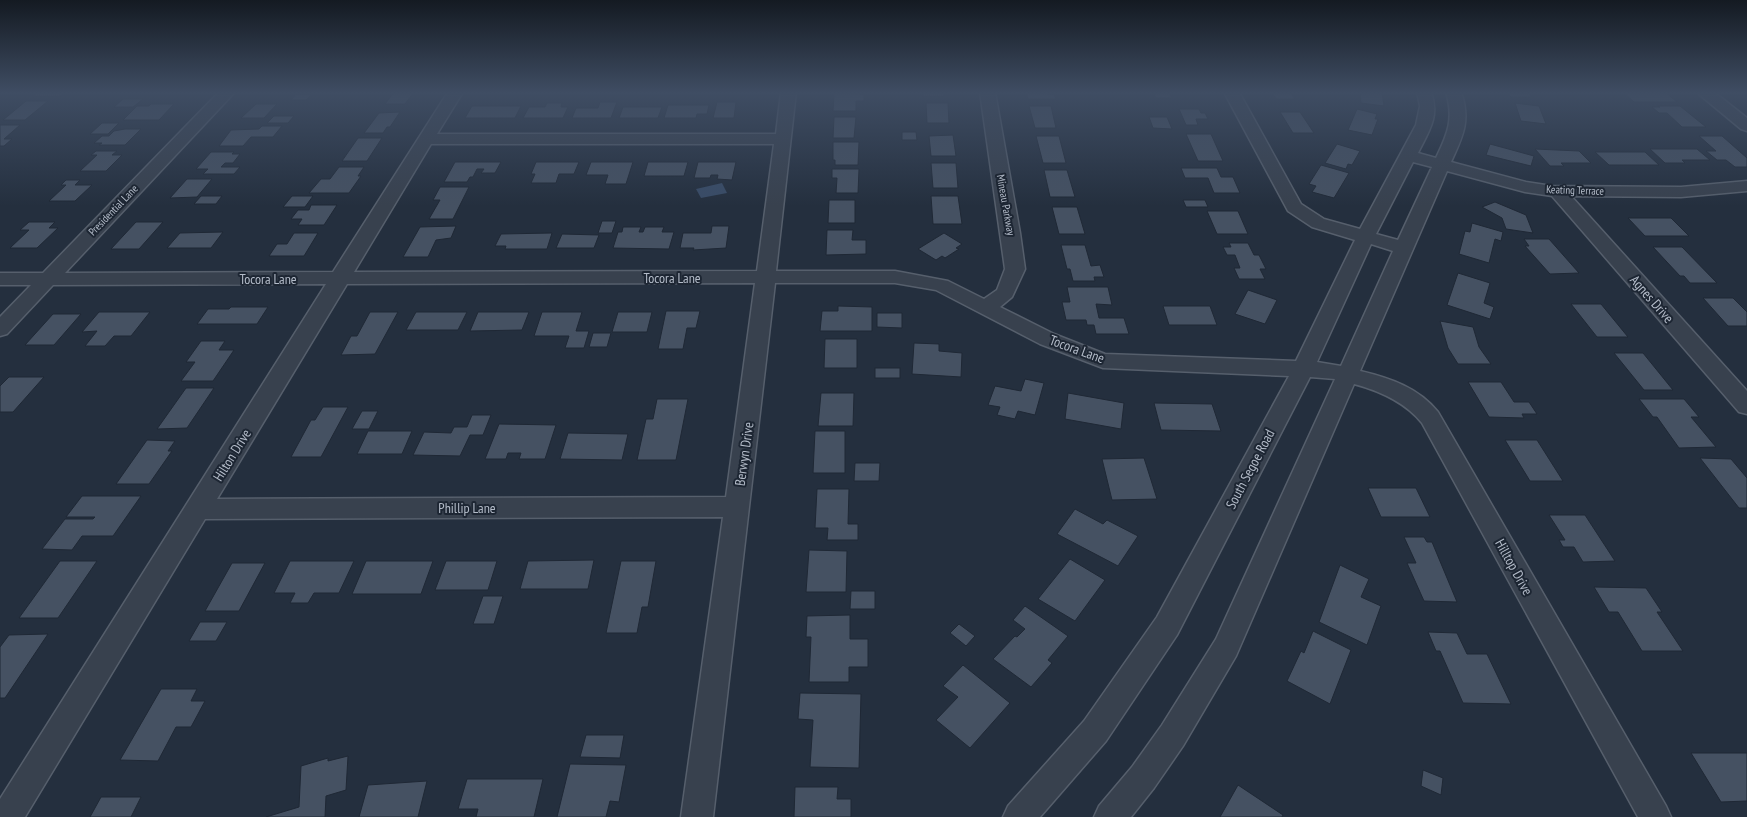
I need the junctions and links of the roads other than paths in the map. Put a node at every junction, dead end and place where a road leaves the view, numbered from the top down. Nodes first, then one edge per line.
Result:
1 (190, 130) edge
2 (432, 130) edge
3 (784, 130) edge
4 (994, 130) edge
5 (1252, 130) edge
6 (1421, 130) edge
7 (1456, 130) edge
8 (427, 139) junction
9 (783, 139) junction
10 (1408, 155) junction
11 (1442, 164) junction
12 (1747, 186) edge
13 (1558, 191) junction
14 (1366, 236) junction
15 (1404, 248) junction
16 (340, 278) junction
17 (766, 278) junction
18 (0, 279) edge
19 (46, 279) junction
20 (986, 307) junction
21 (0, 329) edge
22 (1326, 371) junction
23 (1747, 406) edge
24 (736, 507) junction
25 (198, 509) junction
26 (7, 817) edge
27 (697, 817) edge
28 (1019, 817) edge
29 (1110, 817) edge
30 (1655, 817) edge

1 - 19 street, Presidential Lane
2 - 8 street, Hilton Drive
3 - 9 street, Berwyn Drive
4 - 20 street, Mineau Parkway
5 - 14 street
6 - 10 street, South Segoe Road
7 - 11 street, South Segoe Road
8 - 9 street
8 - 16 street, Hilton Drive
9 - 17 street, Berwyn Drive
10 - 11 street, Keating Terrace
10 - 14 street, South Segoe Road
11 - 13 street, Keating Terrace
11 - 15 street, South Segoe Road
12 - 13 street, Keating Terrace
13 - 23 street, Agnes Drive
14 - 15 street
14 - 22 street, South Segoe Road
15 - 22 street, South Segoe Road
16 - 17 street, Tocora Lane
16 - 19 street, Tocora Lane
16 - 25 street, Hilton Drive
17 - 20 street, Tocora Lane
17 - 24 street, Berwyn Drive
18 - 19 street, Tocora Lane
19 - 21 street, Presidential Lane
20 - 22 street, Tocora Lane
22 - 28 street, South Segoe Road
22 - 29 street, South Segoe Road
22 - 30 street, Hilltop Drive
24 - 25 street, Phillip Lane
24 - 27 street, Berwyn Drive
25 - 26 street, Hilton Drive

